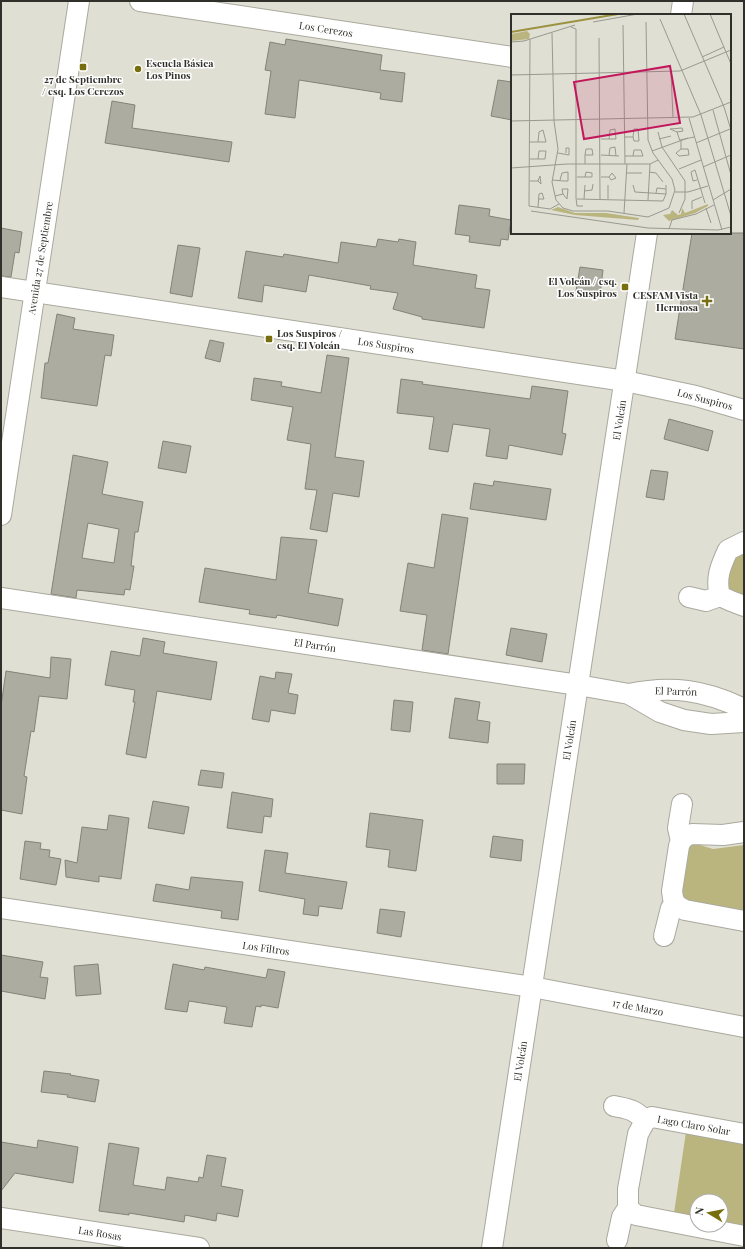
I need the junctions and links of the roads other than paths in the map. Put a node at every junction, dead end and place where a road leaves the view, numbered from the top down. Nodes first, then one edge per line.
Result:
1 (79, 1) edge
2 (140, 1) edge
3 (683, 1) edge
4 (681, 14) edge
5 (511, 57) edge
6 (647, 234) edge
7 (1, 287) edge
8 (35, 292) junction
9 (625, 381) junction
10 (744, 410) edge
11 (1, 515) edge
12 (744, 542) edge
13 (720, 596) junction
14 (689, 597) dead end
15 (1, 598) edge
16 (744, 606) edge
17 (578, 685) junction
18 (629, 694) junction
19 (744, 709) edge
20 (744, 722) edge
21 (682, 804) dead end
22 (744, 832) edge
23 (681, 841) junction
24 (676, 905) junction
25 (1, 908) edge
26 (744, 921) edge
27 (664, 936) dead end
28 (532, 987) junction
29 (744, 1027) edge
30 (614, 1106) dead end
31 (645, 1121) junction
32 (744, 1134) edge
33 (628, 1208) junction
34 (1, 1218) edge
35 (744, 1236) edge
36 (617, 1240) dead end
37 (199, 1248) edge
38 (492, 1248) edge

1 - 8 street, Avenida 27 de Septiembre
2 - 5 street, Los Cerezos
3 - 4 street
6 - 9 street, El Volcán
7 - 8 street, Los Suspiros
8 - 9 street, Los Suspiros
8 - 11 street, Avenida 27 de Septiembre
9 - 10 street, Los Suspiros
9 - 17 street, El Volcán
12 - 13 street
13 - 14 street
13 - 16 street
15 - 17 street, El Parrón
17 - 18 street, El Parrón
17 - 28 street, El Volcán
18 - 19 street, El Parrón
18 - 20 street, El Parrón
21 - 23 street
22 - 23 street
23 - 24 street
24 - 26 street
24 - 27 street
25 - 28 street, Los Filtros
28 - 29 street, 17 de Marzo
28 - 38 street, El Volcán
30 - 31 street, Lago Claro Solar
31 - 32 street, Lago Claro Solar
31 - 33 street, Lago Claro Solar
33 - 35 street
33 - 36 street, Lago Claro Solar
34 - 37 street, Las Rosas

